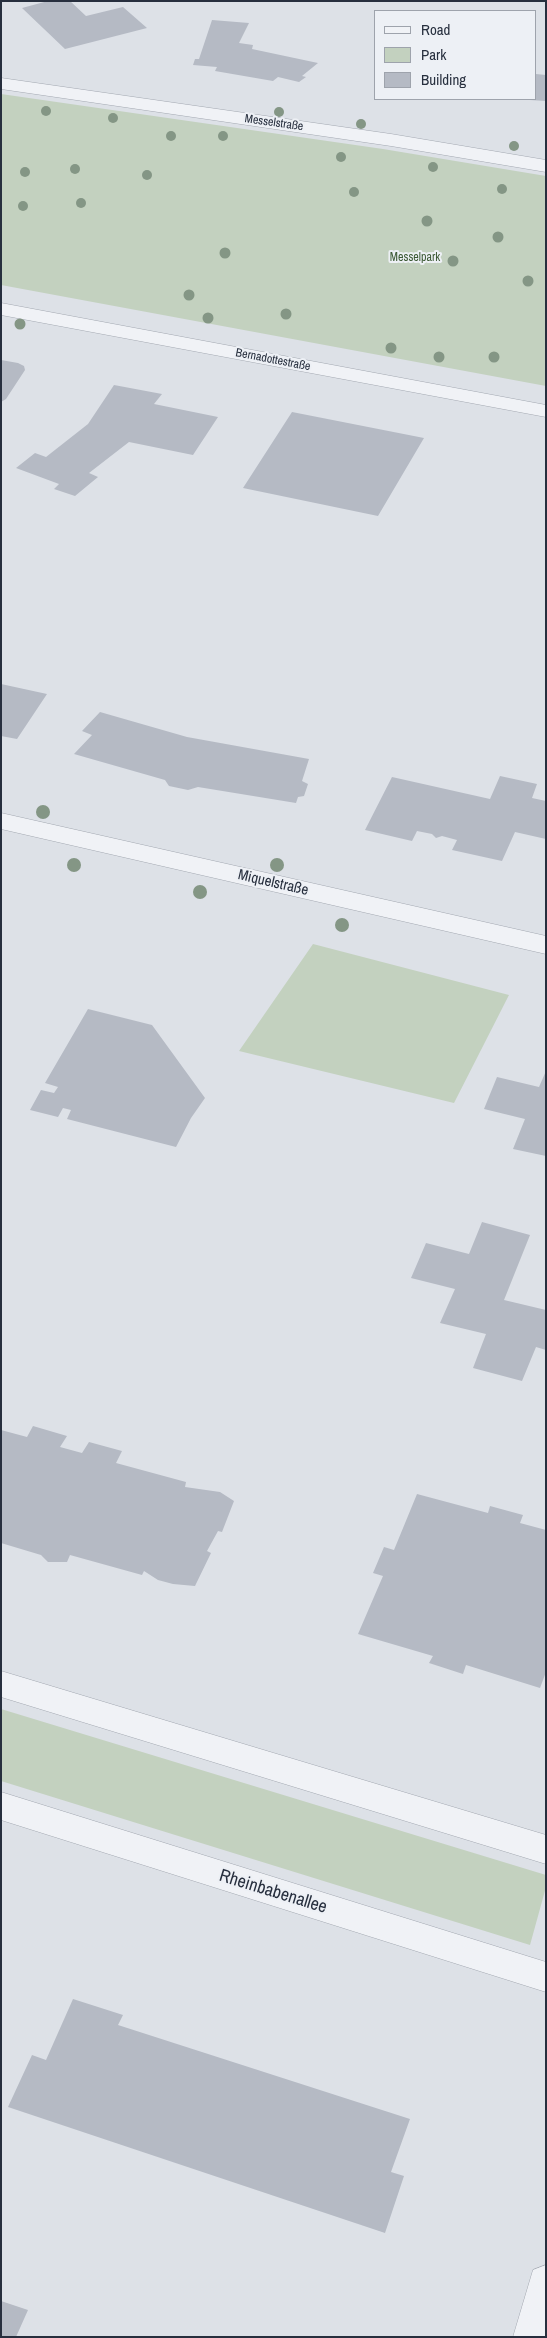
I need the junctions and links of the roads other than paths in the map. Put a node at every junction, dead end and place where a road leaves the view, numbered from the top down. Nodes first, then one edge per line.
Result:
1 (1, 83) edge
2 (546, 166) edge
3 (1, 309) edge
4 (546, 411) edge
5 (1, 821) edge
6 (546, 945) edge
7 (1, 1684) edge
8 (1, 1806) edge
9 (546, 1850) edge
10 (546, 1977) edge
11 (546, 2283) edge
12 (532, 2337) edge

1 - 2 street, Messelstraße
3 - 4 street, Bernadottestraße
5 - 6 street, Miquelstraße
7 - 9 street
8 - 10 street, Rheinbabenallee
11 - 12 street

